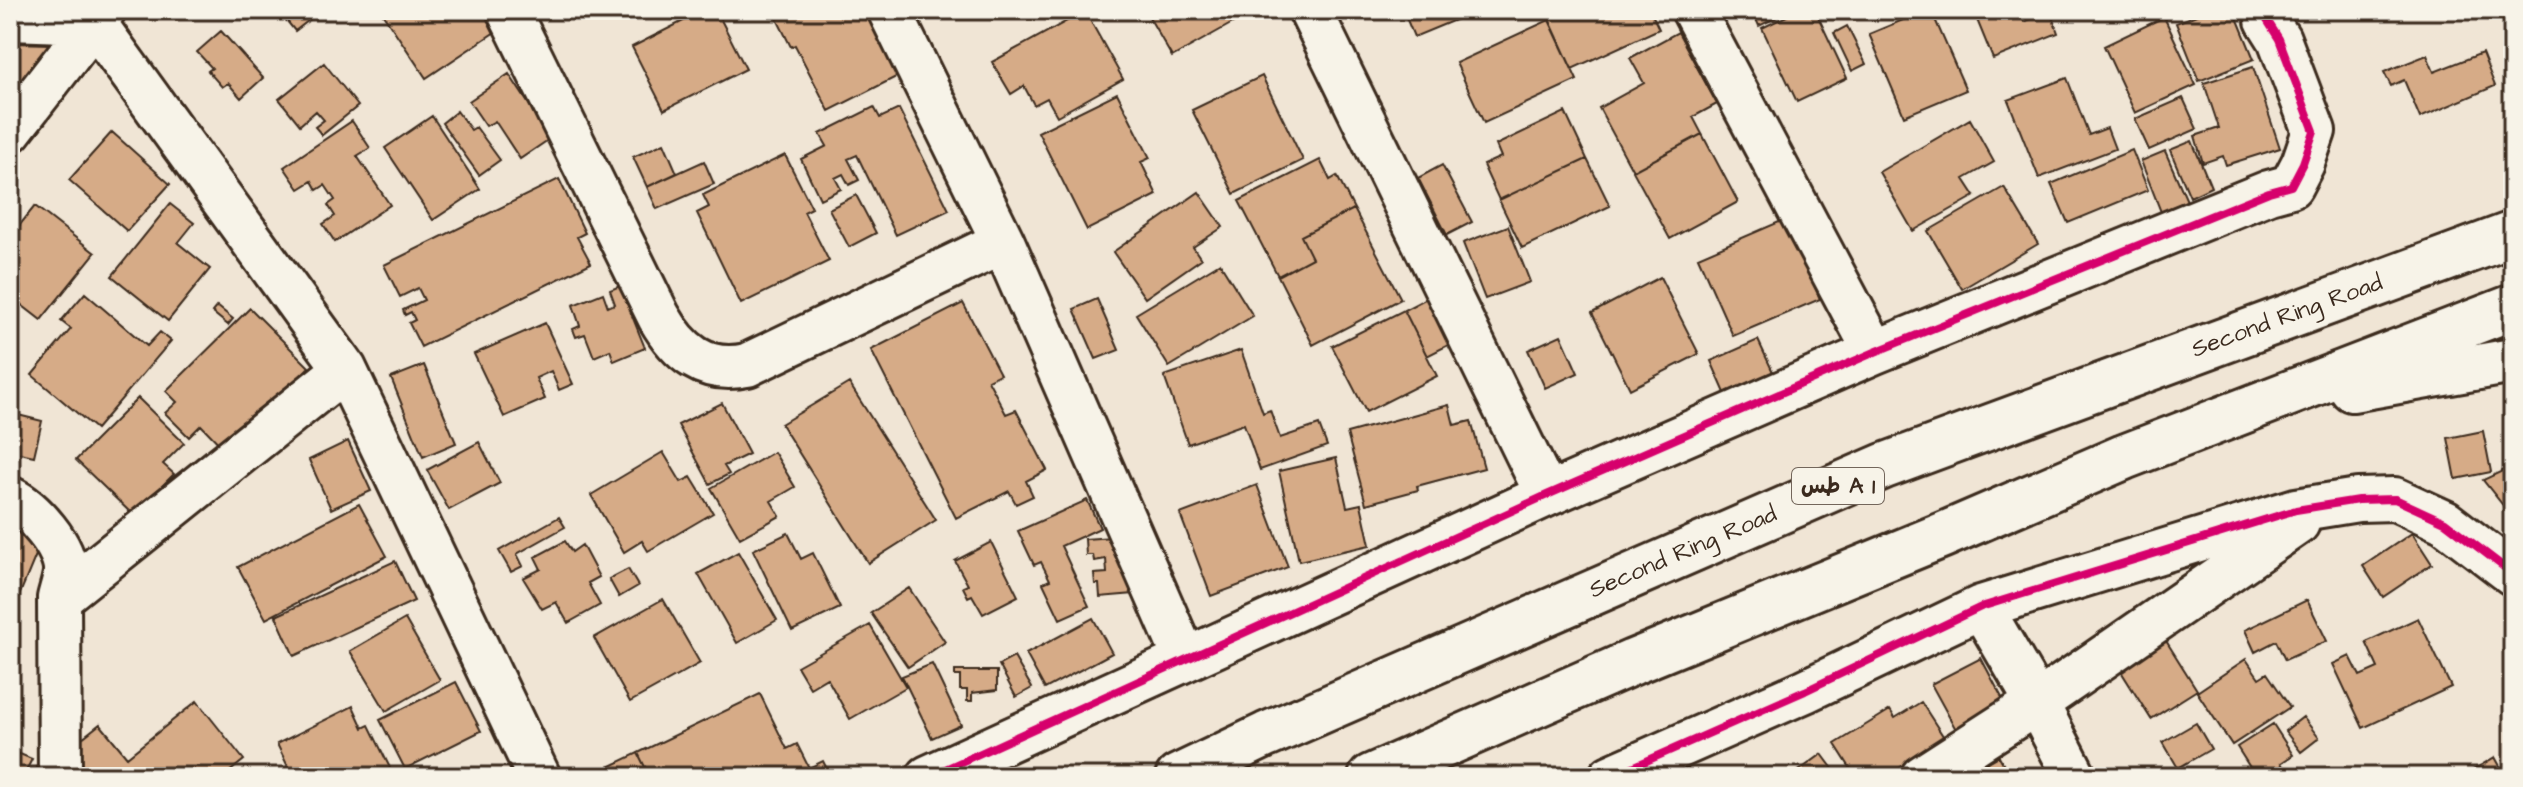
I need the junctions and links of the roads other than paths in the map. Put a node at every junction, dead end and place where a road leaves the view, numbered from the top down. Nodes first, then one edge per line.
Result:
1 (508, 10) edge
2 (889, 10) edge
3 (1310, 10) edge
4 (1693, 10) edge
5 (2268, 10) edge
6 (99, 16) edge
7 (10, 19) edge
8 (10, 131) edge
9 (2513, 234) edge
10 (1003, 242) junction
11 (2513, 307) edge
12 (1875, 352) junction
13 (2513, 361) edge
14 (345, 369) junction
15 (2248, 408) junction
16 (1547, 495) junction
17 (10, 498) edge
18 (2320, 507) junction
19 (2513, 574) edge
20 (59, 598) junction
21 (1981, 607) junction
22 (1185, 659) junction
23 (2037, 703) junction
24 (60, 777) edge
25 (539, 777) edge
26 (928, 777) edge
27 (1178, 777) edge
28 (1371, 777) edge
29 (1610, 777) edge
30 (1922, 777) edge
31 (2075, 777) edge

1 - 10 street
2 - 10 street
3 - 16 street
4 - 12 street
5 - 12 street
6 - 7 street
6 - 8 street
6 - 14 street
9 - 27 highway, Second Ring Road / طس A 1
10 - 22 street
11 - 15 highway
12 - 16 street
13 - 15 highway
14 - 20 street
14 - 25 street
15 - 28 highway
16 - 22 street
17 - 20 street
18 - 19 street
18 - 21 street
18 - 23 street
20 - 24 street
21 - 23 street
21 - 29 street
22 - 26 street
23 - 30 street
23 - 31 street

